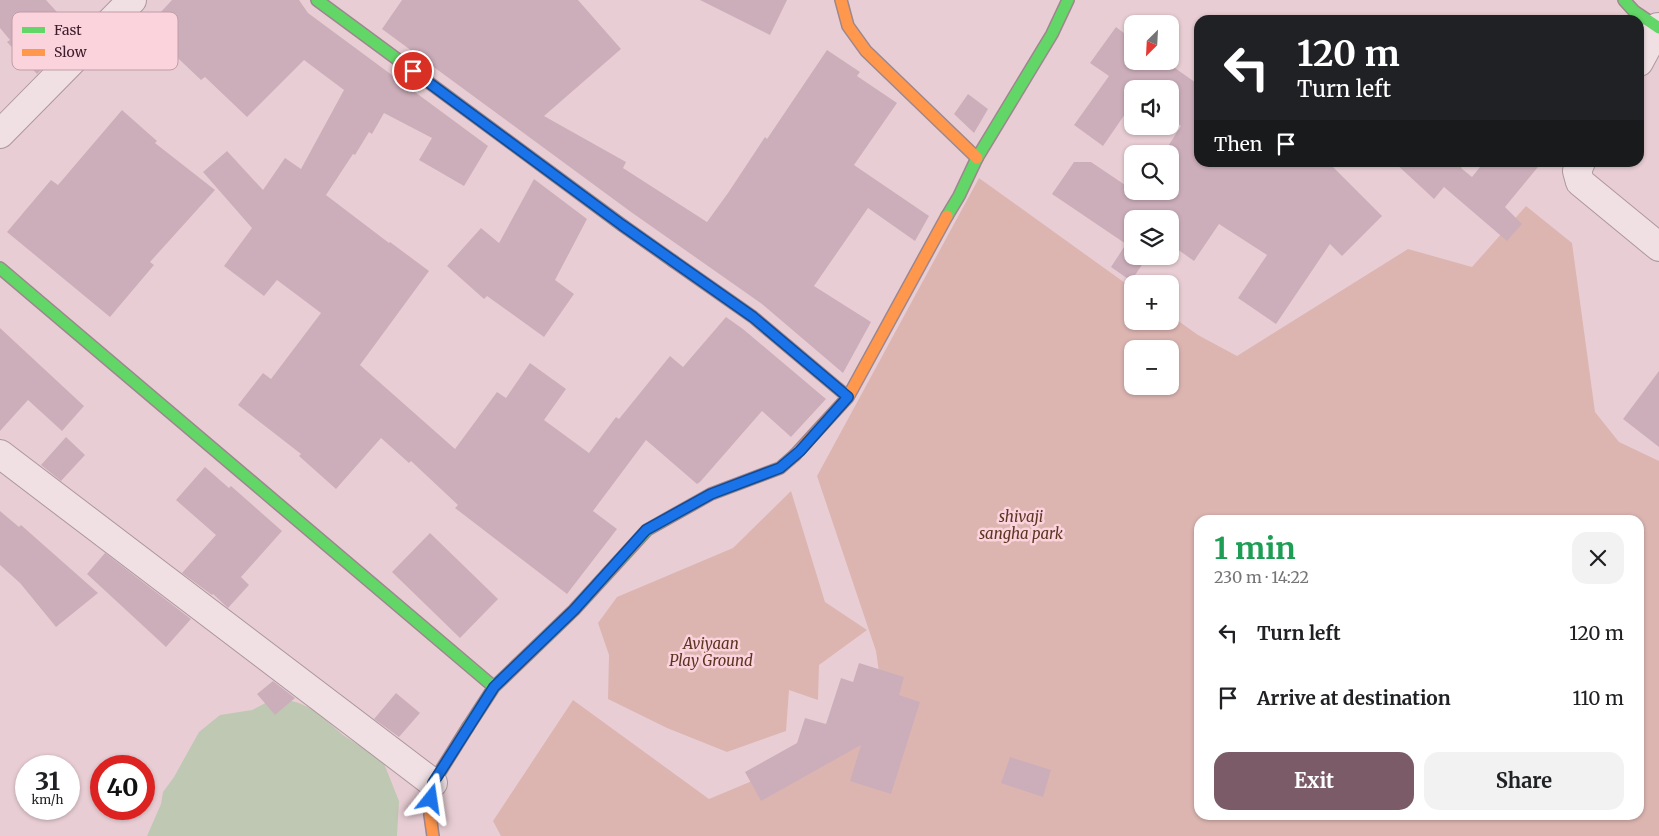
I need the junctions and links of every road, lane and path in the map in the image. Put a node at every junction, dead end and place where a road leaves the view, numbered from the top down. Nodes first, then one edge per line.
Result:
1 (132, 0) edge
2 (317, 0) edge
3 (841, 0) edge
4 (1068, 0) edge
5 (1624, 0) edge
6 (120, 12) edge
7 (1640, 15) edge
8 (1644, 18) edge
9 (1659, 28) edge
10 (1644, 54) edge
11 (63, 70) edge
12 (0, 134) edge
13 (977, 158) junction
14 (1579, 167) edge
15 (1659, 247) edge
16 (0, 268) edge
17 (848, 397) junction
18 (0, 454) edge
19 (494, 687) junction
20 (433, 783) junction
21 (433, 836) edge

1 - 6 street
2 - 17 street
3 - 13 street
4 - 13 street
5 - 7 street
8 - 9 street
9 - 10 street
11 - 12 street
13 - 17 street
14 - 15 street
16 - 19 street
17 - 19 street
18 - 20 street
19 - 20 street
20 - 21 street

